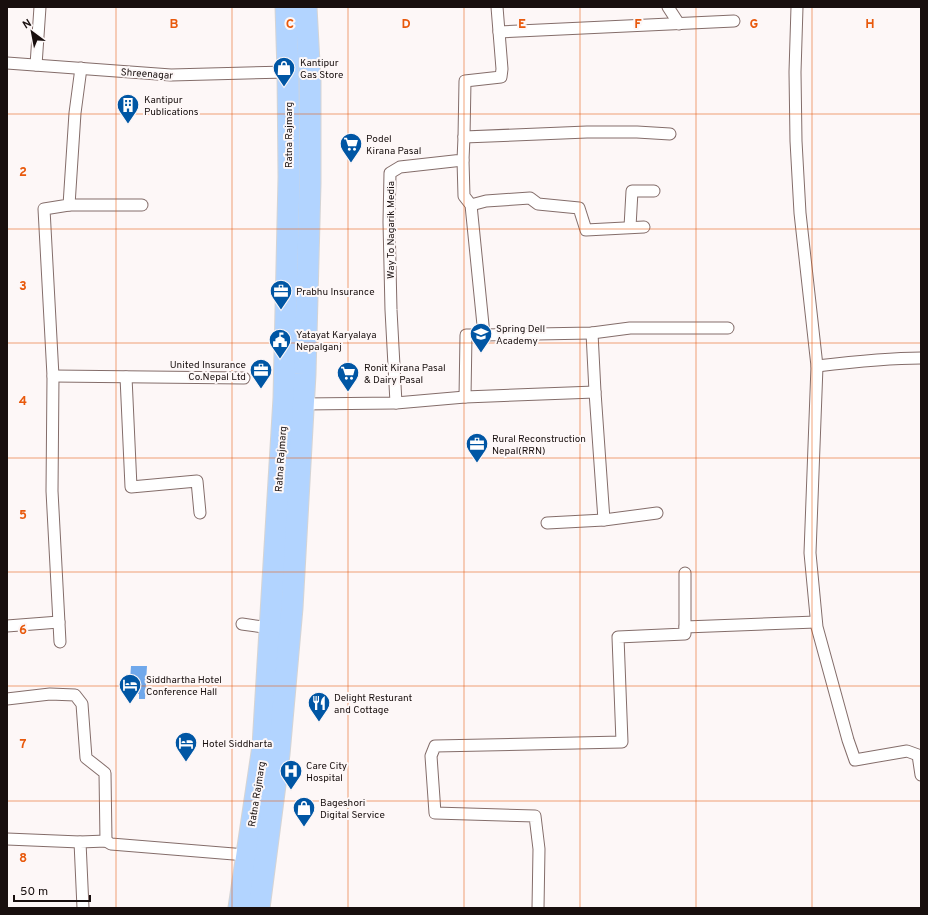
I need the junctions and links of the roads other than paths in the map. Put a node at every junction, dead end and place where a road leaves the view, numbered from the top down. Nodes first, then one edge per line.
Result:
1 (40, 7) edge
2 (286, 7) edge
3 (306, 7) edge
4 (497, 7) edge
5 (668, 7) edge
6 (797, 7) edge
7 (734, 21) dead end
8 (679, 24) junction
9 (499, 32) junction
10 (7, 63) edge
11 (36, 65) junction
12 (81, 68) junction
13 (288, 72) junction
14 (670, 134) dead end
15 (464, 137) junction
16 (463, 160) junction
17 (654, 191) dead end
18 (69, 205) junction
19 (142, 205) dead end
20 (471, 205) junction
21 (630, 227) junction
22 (644, 227) dead end
23 (728, 328) dead end
24 (592, 333) junction
25 (484, 335) junction
26 (921, 358) edge
27 (817, 366) junction
28 (53, 376) junction
29 (126, 377) junction
30 (244, 378) dead end
31 (595, 392) junction
32 (465, 397) junction
33 (396, 403) junction
34 (303, 404) junction
35 (200, 513) dead end
36 (657, 513) dead end
37 (604, 520) junction
38 (547, 523) dead end
39 (685, 573) dead end
40 (59, 622) junction
41 (816, 622) junction
42 (242, 624) dead end
43 (7, 626) edge
44 (685, 627) junction
45 (270, 628) junction
46 (60, 642) dead end
47 (7, 699) edge
48 (921, 775) edge
49 (7, 839) edge
50 (106, 841) junction
51 (80, 842) junction
52 (246, 855) junction
53 (83, 908) edge
54 (238, 908) edge
55 (259, 908) edge
56 (538, 908) edge

1 - 11 street
2 - 13 highway, Ratna Rajmarg
3 - 34 highway, Ratna Rajmarg
4 - 9 street
5 - 8 street
6 - 27 street
7 - 8 street
8 - 9 street
9 - 15 street
10 - 11 street, Shreenagar
11 - 12 street, Shreenagar
12 - 13 street, Shreenagar
12 - 18 street
13 - 45 highway, Ratna Rajmarg
14 - 15 street
15 - 16 street
16 - 20 street
16 - 33 street, Way To Nagarik Media
17 - 21 street
18 - 19 street
18 - 28 street
20 - 21 street
20 - 25 street
21 - 22 street
23 - 24 street
24 - 25 street
24 - 31 street
25 - 32 street
26 - 27 street
27 - 41 street
28 - 29 street
28 - 40 street
29 - 30 street
29 - 35 street
31 - 32 street
31 - 37 street
32 - 33 street
33 - 34 street
34 - 55 highway, Ratna Rajmarg
36 - 37 street
37 - 38 street
39 - 44 street
40 - 43 street
40 - 46 street
41 - 44 street
41 - 48 street
42 - 45 street
44 - 56 street
45 - 52 highway, Ratna Rajmarg
47 - 50 street
49 - 51 street
50 - 51 street
50 - 52 street
51 - 53 street
52 - 54 highway, Ratna Rajmarg

